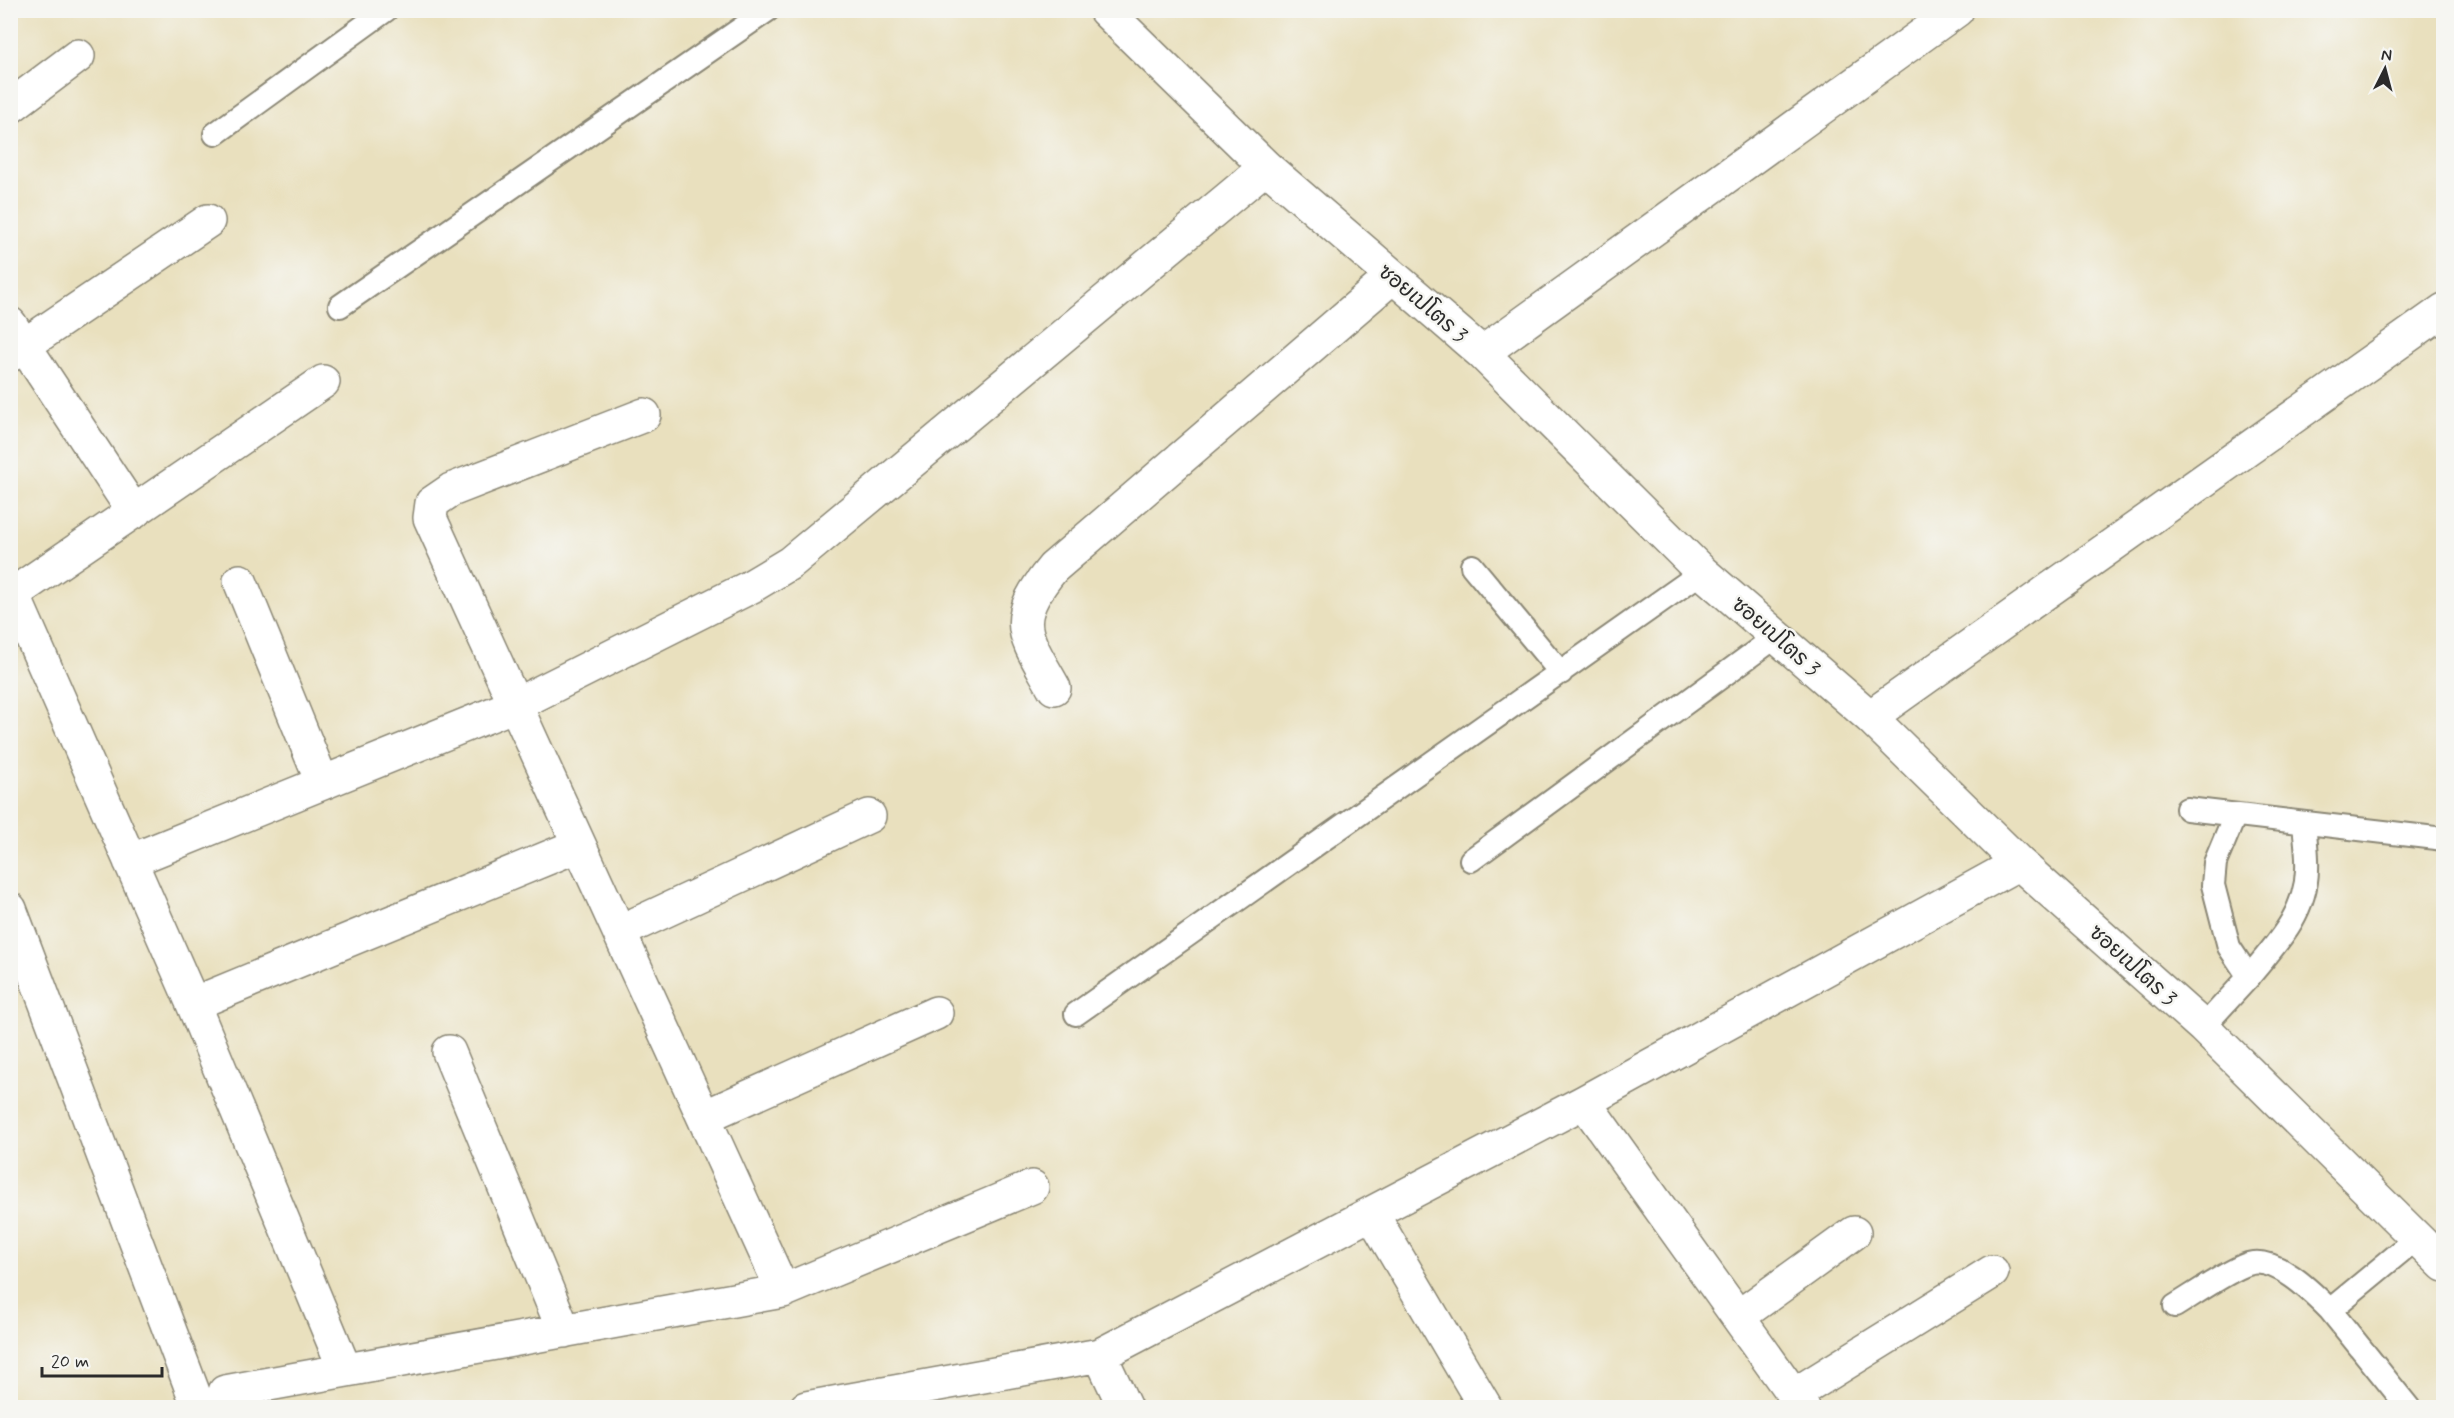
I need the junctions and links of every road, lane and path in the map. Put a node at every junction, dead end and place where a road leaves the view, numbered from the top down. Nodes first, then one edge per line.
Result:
1 (386, 10) edge
2 (768, 10) edge
3 (1105, 10) edge
4 (1958, 10) edge
5 (78, 56) dead end
6 (10, 107) edge
7 (215, 134) dead end
8 (1266, 167) junction
9 (208, 221) dead end
10 (1392, 278) junction
11 (340, 306) dead end
12 (2444, 310) edge
13 (15, 341) edge
14 (1482, 353) junction
15 (323, 382) dead end
16 (644, 415) dead end
17 (134, 512) junction
18 (1472, 566) dead end
19 (1702, 572) junction
20 (240, 581) dead end
21 (12, 595) edge
22 (1777, 636) junction
23 (1561, 673) junction
24 (1054, 688) dead end
25 (515, 705) junction
26 (1870, 717) junction
27 (322, 782) junction
28 (2187, 809) dead end
29 (2235, 815) junction
30 (869, 816) dead end
31 (2304, 823) junction
32 (2444, 839) edge
33 (579, 845) junction
34 (1471, 860) dead end
35 (130, 861) junction
36 (2019, 863) junction
37 (10, 909) edge
38 (619, 932) junction
39 (2249, 978) junction
40 (193, 1004) junction
41 (936, 1013) dead end
42 (1076, 1014) dead end
43 (2203, 1027) junction
44 (449, 1052) dead end
45 (1584, 1102) junction
46 (704, 1118) junction
47 (1032, 1187) dead end
48 (1372, 1214) junction
49 (1854, 1233) dead end
50 (2416, 1239) junction
51 (2444, 1265) edge
52 (1992, 1272) dead end
53 (783, 1291) junction
54 (2175, 1306) dead end
55 (2330, 1310) junction
56 (1738, 1317) junction
57 (564, 1330) junction
58 (1100, 1355) junction
59 (345, 1370) junction
60 (212, 1400) edge
61 (1798, 1401) edge
62 (806, 1407) edge
63 (1125, 1407) edge
64 (1486, 1407) edge
65 (2409, 1407) edge

1 - 7 lane
2 - 11 lane
3 - 8 street, ซอยเปโตร 3
4 - 14 street
5 - 6 street
8 - 10 street, ซอยเปโตร 3
8 - 25 street
9 - 13 street
10 - 14 street, ซอยเปโตร 3
10 - 24 street
12 - 26 street
13 - 17 street
14 - 19 street, ซอยเปโตร 3
15 - 17 street
16 - 25 street
17 - 21 street
18 - 23 lane
19 - 22 street, ซอยเปโตร 3
19 - 23 lane
20 - 27 street
21 - 35 street
22 - 26 street, ซอยเปโตร 3
22 - 34 lane
23 - 42 lane
25 - 27 street
25 - 33 street
26 - 36 street, ซอยเปโตร 3
27 - 35 street
28 - 29 lane
29 - 31 lane
29 - 39 lane
30 - 38 street
31 - 32 lane
31 - 39 lane
33 - 38 street
33 - 40 street
35 - 40 street
36 - 43 street, ซอยเปโตร 3
36 - 45 street
37 - 60 street
38 - 46 street
39 - 43 lane
40 - 59 street
41 - 46 street
43 - 50 street, ซอยเปโตร 3
44 - 57 street
45 - 48 street
45 - 56 street
46 - 53 street
47 - 53 street
48 - 58 street
48 - 64 street
49 - 56 street
50 - 51 street, ซอยเปโตร 3
50 - 55 lane
52 - 61 street
53 - 57 street
54 - 55 lane
55 - 65 lane
56 - 61 street
57 - 59 street
58 - 62 street
58 - 63 street
59 - 60 street

